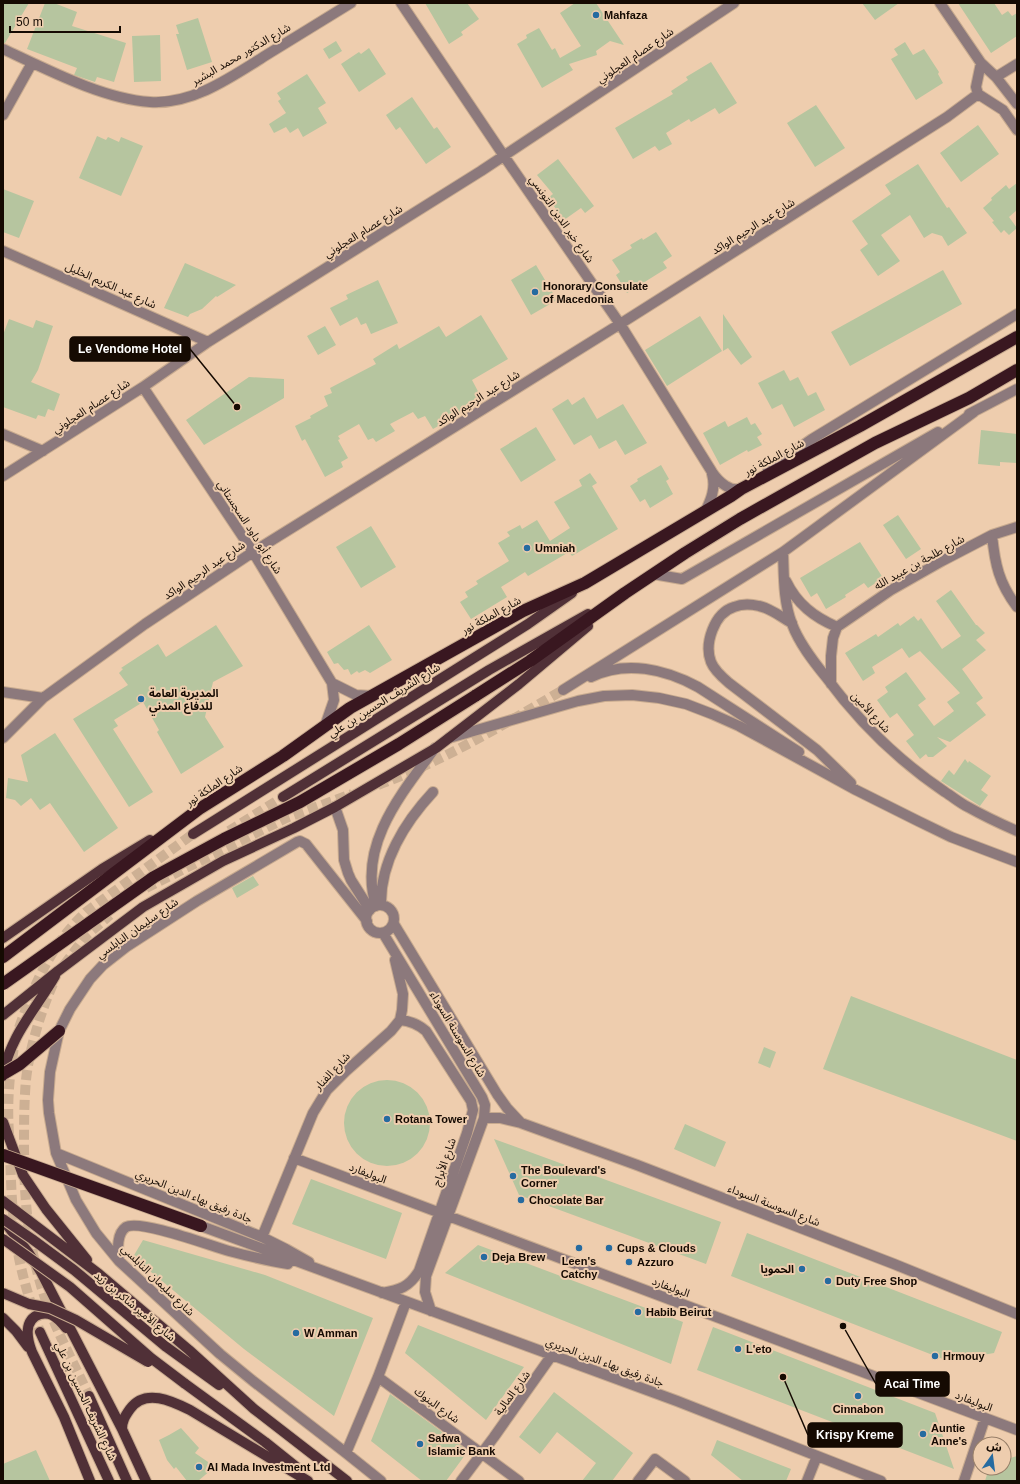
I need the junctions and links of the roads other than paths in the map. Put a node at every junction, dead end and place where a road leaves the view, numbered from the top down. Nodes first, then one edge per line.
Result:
1 (350, 3) edge
2 (401, 3) edge
3 (734, 3) edge
4 (940, 3) edge
5 (3, 49) edge
6 (981, 62) junction
7 (32, 63) junction
8 (1017, 64) edge
9 (996, 77) junction
10 (978, 94) junction
11 (1017, 104) edge
12 (3, 115) edge
13 (1017, 130) edge
14 (504, 156) junction
15 (3, 251) edge
16 (1017, 314) edge
17 (620, 324) junction
18 (1017, 337) edge
19 (208, 342) junction
20 (1017, 370) edge
21 (143, 387) junction
22 (1017, 389) edge
23 (974, 412) junction
24 (3, 434) edge
25 (43, 451) junction
26 (712, 472) junction
27 (3, 476) edge
28 (741, 489) junction
29 (705, 512) junction
30 (1017, 527) edge
31 (992, 535) junction
32 (253, 552) junction
33 (783, 552) junction
34 (653, 574) junction
35 (784, 576) junction
36 (585, 584) junction
37 (628, 591) junction
38 (1017, 607) edge
39 (792, 623) junction
40 (837, 627) junction
41 (332, 683) junction
42 (831, 684) junction
43 (3, 692) edge
44 (373, 696) junction
45 (43, 698) junction
46 (325, 726) junction
47 (3, 738) edge
48 (449, 738) junction
49 (436, 748) junction
50 (856, 790) junction
51 (433, 792) dead end
52 (283, 797) tunnel mouth
53 (335, 807) junction
54 (199, 810) junction
55 (1017, 831) edge
56 (193, 834) tunnel mouth
57 (1017, 862) edge
58 (375, 907) junction
59 (366, 921) junction
60 (394, 924) junction
61 (383, 933) junction
62 (3, 938) edge
63 (394, 952) junction
64 (3, 957) edge
65 (58, 971) junction
66 (3, 984) edge
67 (3, 1015) edge
68 (400, 1020) junction
69 (59, 1031) junction
70 (3, 1075) edge
71 (484, 1118) junction
72 (3, 1122) edge
73 (521, 1123) junction
74 (56, 1153) junction
75 (3, 1155) edge
76 (294, 1158) junction
77 (3, 1201) edge
78 (443, 1214) junction
79 (3, 1220) edge
80 (201, 1226) joint
81 (262, 1237) junction
82 (3, 1239) edge
83 (118, 1261) junction
84 (303, 1264) junction
85 (318, 1270) junction
86 (99, 1274) junction
87 (3, 1293) edge
88 (382, 1293) junction
89 (406, 1302) junction
90 (431, 1311) junction
91 (1017, 1314) edge
92 (3, 1318) edge
93 (40, 1332) tunnel mouth
94 (75, 1337) junction
95 (552, 1356) junction
96 (35, 1357) junction
97 (378, 1376) junction
98 (184, 1383) junction
99 (89, 1396) tunnel mouth
100 (254, 1409) junction
101 (985, 1418) junction
102 (122, 1429) junction
103 (1017, 1430) edge
104 (346, 1452) junction
105 (483, 1453) junction
106 (817, 1456) junction
107 (90, 1481) edge
108 (109, 1481) edge
109 (127, 1481) edge
110 (146, 1481) edge
111 (308, 1481) edge
112 (314, 1481) edge
113 (347, 1481) edge
114 (381, 1481) edge
115 (461, 1481) edge
116 (519, 1481) edge
117 (638, 1481) edge
118 (685, 1481) edge
119 (807, 1481) edge
120 (881, 1481) edge
121 (964, 1481) edge

1 - 7 street, شارع الدكتور محمد البشير
2 - 14 street, شارع خير الدين التونسي
3 - 14 street, شارع عصام العجلوني
4 - 6 street
5 - 7 street, شارع الدكتور محمد البشير
6 - 9 street
6 - 10 street
7 - 12 street
8 - 9 street
9 - 11 street
10 - 13 street
10 - 17 street, شارع عبد الرحيم الواكد
14 - 17 street, شارع خير الدين التونسي
14 - 19 street, شارع عصام العجلوني
15 - 19 street, شارع عبد الكريم الخليل
16 - 28 street
17 - 26 street, شارع خير الدين التونسي
17 - 32 street, شارع عبد الرحيم الواكد
18 - 28 highway, شارع الملكة نور
19 - 21 street, شارع عصام العجلوني
20 - 34 highway
21 - 25 street, شارع عصام العجلوني
21 - 32 street, شارع أبو داود السجستاني
22 - 23 street
23 - 33 street
23 - 34 street
24 - 25 street
25 - 27 street, شارع عصام العجلوني
26 - 28 street, شارع خير الدين التونسي
26 - 29 street
28 - 29 highway, شارع الملكة نور
29 - 36 highway, شارع الملكة نور
30 - 31 street, شارع طلحة بن عبيد الله
31 - 38 street
31 - 40 street, شارع طلحة بن عبيد الله
32 - 41 street, شارع أبو داود السجستاني
32 - 45 street, شارع عبد الرحيم الواكد
33 - 35 street, شارع الأمين
33 - 50 street
34 - 37 highway
35 - 39 street, شارع الأمين
35 - 40 street
36 - 44 highway, شارع الملكة نور
36 - 56 main road, شارع الشريف الحسين بن علي
37 - 48 main road
37 - 52 main road
37 - 66 highway, bridge
39 - 42 street, شارع الأمين
39 - 50 street
40 - 42 street
41 - 44 street
41 - 46 street
42 - 55 street, شارع الأمين
43 - 45 street
44 - 46 highway, شارع الملكة نور
45 - 47 street, شارع عبد الرحيم الواكد
46 - 54 highway, شارع الملكة نور
48 - 49 main road
48 - 50 street
49 - 53 main road
49 - 58 street
50 - 57 street
51 - 58 street
53 - 58 street
53 - 65 main road
54 - 62 main road
54 - 64 highway, شارع الملكة نور
58 - 59 street
58 - 60 street
59 - 61 street
59 - 69 street, شارع سليمان النابلسي
60 - 61 street
60 - 73 street, شارع السوسنة السوداء
61 - 63 street, شارع السوسنة السوداء
63 - 68 street
63 - 71 street, شارع السوسنة السوداء
65 - 67 main road
65 - 70 main road
68 - 76 street, شارع الفنار
68 - 78 street, شارع الأبراج
69 - 70 highway, bridge
69 - 74 street, شارع سليمان النابلسي
71 - 73 street, شارع السوسنة السوداء
71 - 78 street, شارع الأبراج
72 - 86 main road
73 - 91 street, شارع السوسنة السوداء
74 - 81 street, جادة رفيق بهاء الدين الحريري
74 - 83 street, شارع سليمان النابلسي
75 - 80 highway, bridge
76 - 78 street, البوليفارد
76 - 81 street, شارع الفنار
77 - 86 main road
78 - 88 street, شارع الأبراج
78 - 90 street, شارع الأبراج
78 - 101 street, البوليفارد
79 - 94 main road
79 - 100 main road, شارع الأمير شاكر بن زيد, bridge
80 - 84 street, جادة رفيق بهاء الدين الحريري
81 - 85 street, جادة رفيق بهاء الدين الحريري
82 - 98 main road, bridge
83 - 84 street, جادة رفيق بهاء الدين الحريري
83 - 104 street, شارع سليمان النابلسي
84 - 85 street, جادة رفيق بهاء الدين الحريري
85 - 88 street, جادة رفيق بهاء الدين الحريري
86 - 100 main road
87 - 98 main road, bridge
88 - 89 street, جادة رفيق بهاء الدين الحريري
89 - 90 street, جادة رفيق بهاء الدين الحريري
89 - 97 street
90 - 95 street, جادة رفيق بهاء الدين الحريري
92 - 96 main road
93 - 108 main road, شارع الشريف الحسين بن علي
94 - 96 main road
94 - 102 main road
95 - 105 street, شارع المالية
95 - 106 street, جادة رفيق بهاء الدين الحريري
96 - 107 main road
97 - 104 street
97 - 105 street, شارع البنوك
98 - 112 main road
99 - 109 main road, شارع الشريف الحسين بن علي
100 - 113 main road
101 - 103 street, البوليفارد
101 - 121 street
102 - 110 main road
102 - 111 main road
104 - 114 street, شارع سليمان النابلسي
105 - 115 street, شارع المالية
105 - 116 street, شارع البنوك
106 - 119 street
106 - 120 street, جادة رفيق بهاء الدين الحريري
117 - 118 street

